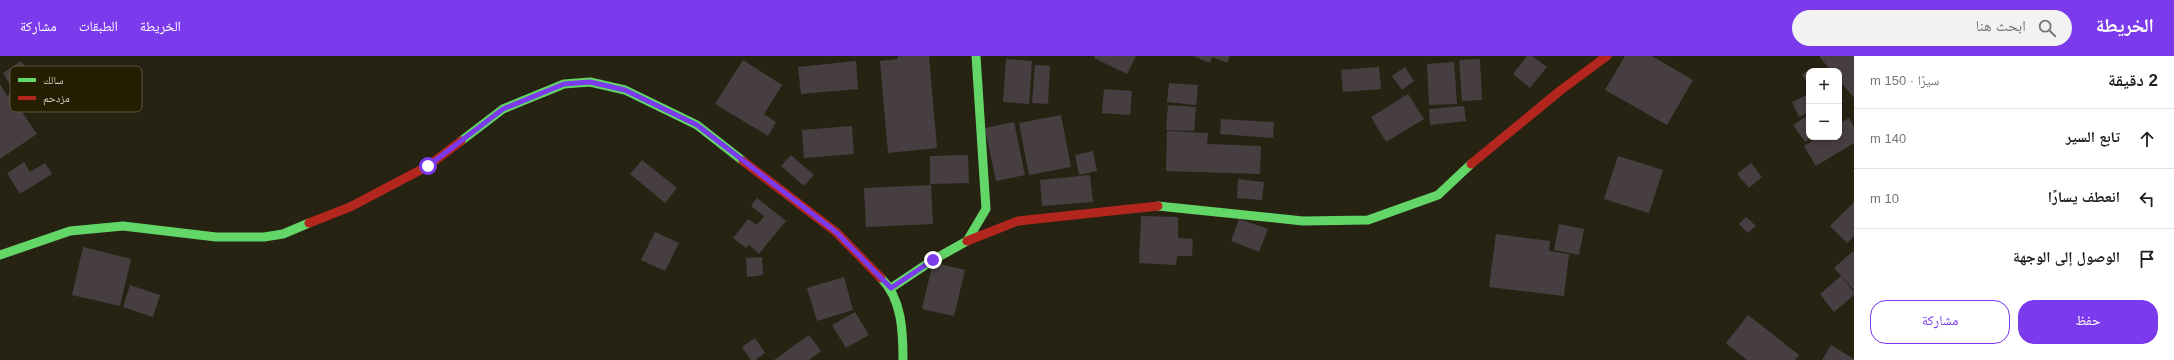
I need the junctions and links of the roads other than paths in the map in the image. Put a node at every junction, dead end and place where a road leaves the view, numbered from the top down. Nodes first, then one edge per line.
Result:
1 (976, 56) edge
2 (1607, 56) edge
3 (966, 241) junction
4 (0, 255) edge
5 (891, 288) junction
6 (903, 360) edge

1 - 3 main road
2 - 3 main road
3 - 5 main road
4 - 5 main road
5 - 6 main road

